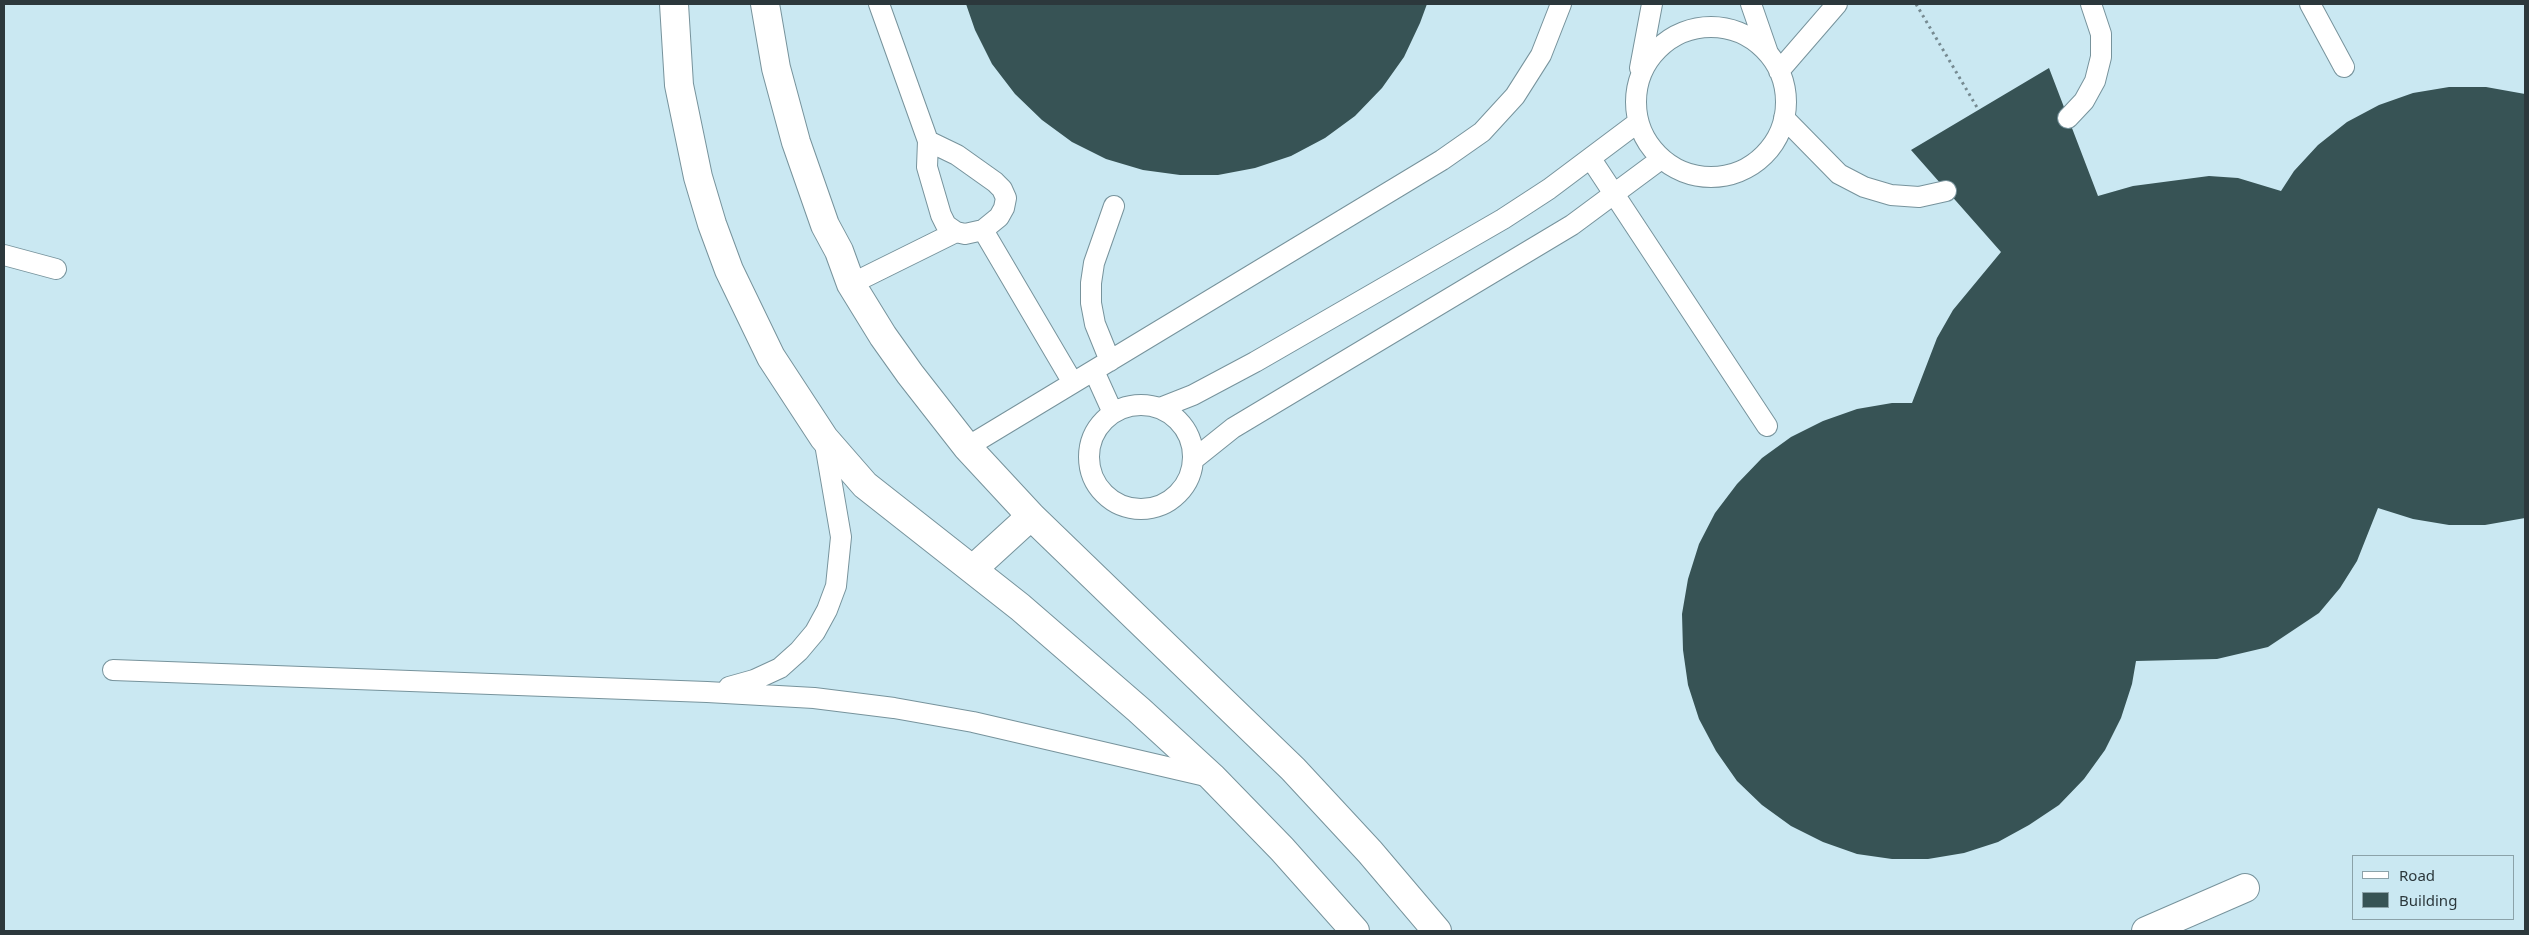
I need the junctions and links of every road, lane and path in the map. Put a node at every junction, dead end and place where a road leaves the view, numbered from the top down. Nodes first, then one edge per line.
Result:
1 (674, 4) edge
2 (764, 4) edge
3 (879, 4) edge
4 (1561, 4) edge
5 (1652, 4) edge
6 (1751, 4) edge
7 (1837, 4) edge
8 (1916, 4) edge
9 (2091, 4) edge
10 (2310, 4) edge
11 (1768, 53) junction
12 (2344, 67) dead end
13 (1779, 70) junction
14 (1639, 78) junction
15 (1978, 109) dead end
16 (1784, 118) junction
17 (2068, 118) dead end
18 (1638, 123) junction
19 (928, 141) junction
20 (1591, 159) junction
21 (1661, 160) junction
22 (1946, 191) dead end
23 (1615, 195) junction
24 (1114, 206) dead end
25 (984, 230) junction
26 (956, 232) junction
27 (4, 254) edge
28 (56, 268) dead end
29 (851, 284) junction
30 (1102, 366) junction
31 (1073, 383) junction
32 (1160, 408) junction
33 (1113, 413) junction
34 (1767, 426) dead end
35 (824, 438) junction
36 (967, 447) junction
37 (1193, 460) junction
38 (1031, 516) junction
39 (973, 569) junction
40 (113, 670) dead end
41 (707, 692) junction
42 (1212, 777) junction
43 (2245, 888) dead end
44 (1355, 931) edge
45 (1437, 931) edge
46 (2146, 931) edge

1 - 35 street
2 - 29 street
3 - 19 lane
4 - 30 lane
5 - 14 lane
6 - 11 lane
7 - 13 lane
8 - 15 path
9 - 17 lane
10 - 12 lane
11 - 13 lane
11 - 14 lane
13 - 16 lane
14 - 18 lane
16 - 21 lane
16 - 22 lane
18 - 20 lane
18 - 21 lane
19 - 25 lane
19 - 26 lane
20 - 23 lane
20 - 32 lane
21 - 23 lane
23 - 34 lane
23 - 37 lane
24 - 30 lane
25 - 26 lane
25 - 31 lane
26 - 29 lane
27 - 28 lane
29 - 36 street
30 - 31 lane
30 - 33 lane
31 - 36 lane
32 - 33 lane
32 - 37 lane
33 - 37 lane
35 - 39 street
35 - 41 lane
36 - 38 street
38 - 39 street
38 - 45 street
39 - 42 street
40 - 41 lane
41 - 42 lane
42 - 44 street
43 - 46 street

